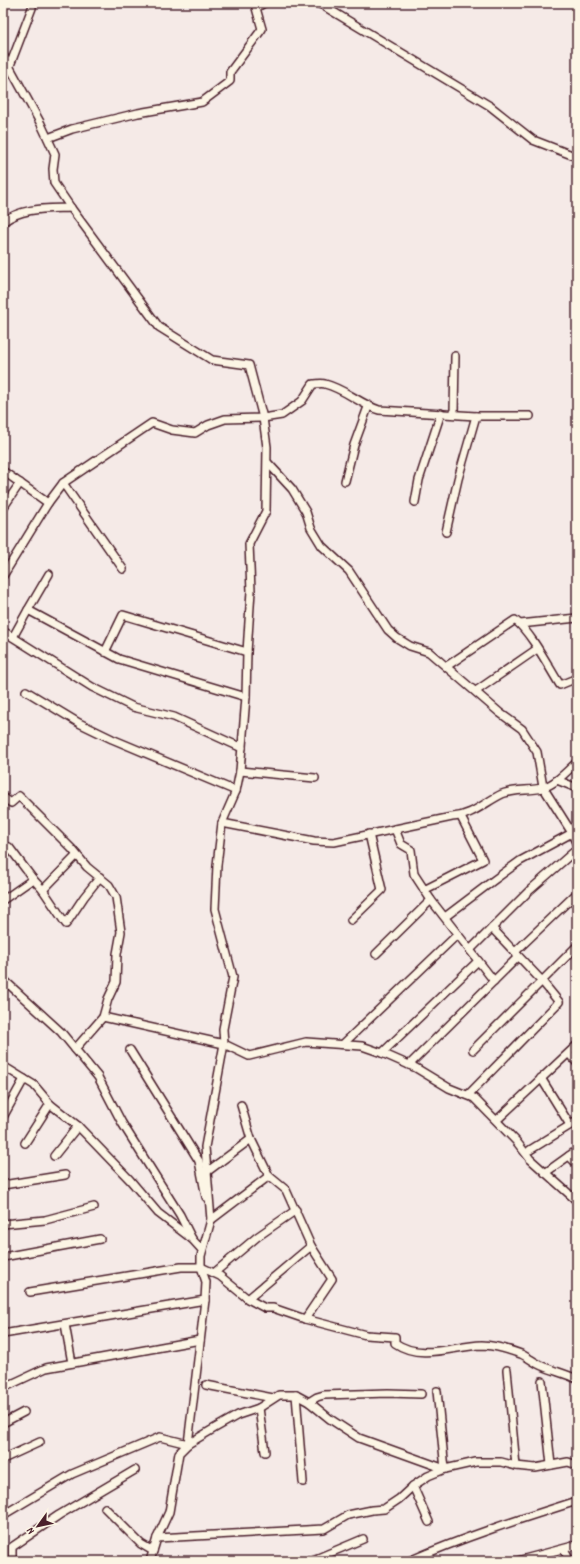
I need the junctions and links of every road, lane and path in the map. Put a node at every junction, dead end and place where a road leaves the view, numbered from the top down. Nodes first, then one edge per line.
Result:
1 (264, 3) edge
2 (316, 3) edge
3 (32, 8) dead end
4 (3, 55) edge
5 (9, 68) junction
6 (48, 138) junction
7 (577, 157) edge
8 (71, 208) junction
9 (3, 222) edge
10 (455, 356) dead end
11 (368, 407) junction
12 (441, 413) junction
13 (454, 413) junction
14 (476, 416) junction
15 (530, 416) dead end
16 (263, 418) junction
17 (268, 463) junction
18 (3, 471) edge
19 (345, 481) dead end
20 (20, 483) junction
21 (63, 483) junction
22 (415, 502) dead end
23 (48, 503) junction
24 (3, 508) edge
25 (446, 532) dead end
26 (123, 569) dead end
27 (49, 574) dead end
28 (3, 576) edge
29 (28, 610) junction
30 (577, 618) edge
31 (520, 624) junction
32 (3, 631) edge
33 (13, 636) junction
34 (537, 649) junction
35 (105, 652) junction
36 (247, 652) junction
37 (447, 666) junction
38 (577, 678) edge
39 (26, 691) dead end
40 (476, 691) junction
41 (246, 697) junction
42 (242, 748) junction
43 (577, 762) edge
44 (240, 771) junction
45 (315, 778) dead end
46 (557, 780) junction
47 (543, 787) junction
48 (577, 788) edge
49 (236, 792) junction
50 (3, 797) edge
51 (461, 817) junction
52 (222, 823) junction
53 (395, 830) junction
54 (572, 833) junction
55 (369, 834) junction
56 (577, 845) edge
57 (9, 847) dead end
58 (577, 849) edge
59 (76, 856) junction
60 (100, 877) junction
61 (33, 879) junction
62 (43, 890) junction
63 (424, 890) junction
64 (577, 893) edge
65 (3, 900) edge
66 (430, 900) junction
67 (445, 917) junction
68 (350, 920) dead end
69 (492, 928) junction
70 (457, 935) junction
71 (577, 946) edge
72 (470, 950) junction
73 (376, 954) dead end
74 (516, 954) junction
75 (478, 961) junction
76 (3, 979) edge
77 (541, 980) junction
78 (494, 981) junction
79 (103, 1017) junction
80 (224, 1044) junction
81 (343, 1044) junction
82 (577, 1045) edge
83 (75, 1049) junction
84 (130, 1050) dead end
85 (473, 1050) dead end
86 (382, 1053) junction
87 (570, 1055) dead end
88 (577, 1063) edge
89 (409, 1065) junction
90 (3, 1066) edge
91 (541, 1078) junction
92 (24, 1079) junction
93 (468, 1095) junction
94 (50, 1104) junction
95 (241, 1105) dead end
96 (3, 1117) edge
97 (497, 1120) junction
98 (577, 1121) edge
99 (570, 1125) junction
100 (78, 1126) junction
101 (251, 1139) junction
102 (25, 1143) dead end
103 (530, 1150) dead end
104 (577, 1150) edge
105 (54, 1156) dead end
106 (569, 1156) junction
107 (206, 1157) junction
108 (199, 1161) junction
109 (577, 1164) edge
110 (208, 1172) junction
111 (544, 1173) junction
112 (65, 1175) dead end
113 (269, 1176) junction
114 (3, 1185) edge
115 (577, 1201) edge
116 (94, 1207) dead end
117 (296, 1210) junction
118 (211, 1220) junction
119 (3, 1224) edge
120 (100, 1238) dead end
121 (192, 1239) junction
122 (311, 1246) junction
123 (200, 1248) junction
124 (3, 1256) edge
125 (201, 1266) junction
126 (214, 1273) junction
127 (30, 1292) dead end
128 (248, 1299) junction
129 (205, 1300) junction
130 (305, 1319) junction
131 (65, 1324) junction
132 (3, 1334) edge
133 (200, 1340) junction
134 (72, 1363) junction
135 (507, 1370) dead end
136 (577, 1379) edge
137 (542, 1381) dead end
138 (206, 1385) dead end
139 (3, 1388) edge
140 (437, 1391) dead end
141 (421, 1394) dead end
142 (296, 1395) junction
143 (273, 1398) junction
144 (309, 1402) junction
145 (259, 1408) junction
146 (24, 1412) dead end
147 (3, 1423) edge
148 (40, 1442) dead end
149 (188, 1444) junction
150 (265, 1452) dead end
151 (3, 1459) edge
152 (551, 1465) junction
153 (516, 1466) junction
154 (577, 1468) edge
155 (445, 1469) junction
156 (135, 1470) dead end
157 (303, 1482) dead end
158 (412, 1486) junction
159 (577, 1501) edge
160 (105, 1508) dead end
161 (3, 1515) edge
162 (429, 1522) dead end
163 (157, 1538) junction
164 (363, 1539) dead end
165 (577, 1545) edge
166 (564, 1550) junction
167 (153, 1551) junction
168 (12, 1561) edge
169 (150, 1561) edge
170 (308, 1561) edge
171 (409, 1561) edge
172 (517, 1561) edge
173 (570, 1561) edge

1 - 6 street
2 - 7 street
3 - 5 street
4 - 5 street
5 - 6 street
6 - 8 street
8 - 9 street
8 - 16 street
10 - 13 street
11 - 12 street
11 - 16 street
11 - 19 street
12 - 13 street
12 - 22 street
13 - 14 street
14 - 15 street
14 - 25 street
16 - 17 street
16 - 21 street
17 - 36 street
17 - 37 street
18 - 20 street
20 - 23 street
20 - 24 street
21 - 23 street
21 - 26 street
23 - 28 street
27 - 29 street
29 - 33 street
29 - 35 street
30 - 31 street
31 - 34 street
31 - 37 street
32 - 33 street
33 - 42 street
34 - 38 street
34 - 40 street
35 - 36 street
35 - 41 street
36 - 41 street
37 - 40 street
39 - 49 street
40 - 47 street
41 - 42 street
42 - 44 street
43 - 46 street
44 - 45 street
44 - 49 street
46 - 47 street
46 - 48 street
47 - 51 street
47 - 54 street
49 - 52 street
50 - 59 street
51 - 53 street
51 - 63 street
52 - 55 street
52 - 80 street
53 - 55 street
53 - 63 street
54 - 56 street
54 - 67 street
55 - 68 street
57 - 61 street
58 - 69 street
59 - 60 street
59 - 62 street
60 - 62 street
60 - 79 street
61 - 62 street
61 - 65 street
63 - 66 street
64 - 74 street
66 - 67 street
66 - 73 street
67 - 70 street
69 - 72 street
69 - 74 street
70 - 72 street
70 - 81 street
71 - 77 street
72 - 75 street
74 - 77 street
74 - 78 street
75 - 78 street
75 - 86 street
76 - 83 street
77 - 85 street
77 - 93 street
78 - 89 street
79 - 80 street
79 - 83 street
80 - 81 street
80 - 107 street
81 - 86 street
82 - 91 street
83 - 121 street
84 - 108 street
86 - 89 street
87 - 88 street
89 - 93 street
90 - 92 street
91 - 97 street
91 - 99 street
92 - 94 street
92 - 96 street
93 - 97 street
94 - 100 street
94 - 102 street
95 - 101 street
97 - 111 street
98 - 99 street
99 - 103 street
100 - 105 street
100 - 121 street
101 - 110 street
101 - 113 street
104 - 106 street
106 - 109 street
106 - 111 street
107 - 108 street
107 - 110 street
108 - 123 street
110 - 118 street
111 - 115 street
112 - 114 street
113 - 117 street
113 - 118 street
116 - 119 street
117 - 122 street
117 - 126 street
118 - 123 street
120 - 124 street
121 - 123 street
122 - 128 street
122 - 130 street
123 - 125 street
125 - 126 street
125 - 127 street
125 - 129 street
126 - 128 street
128 - 130 street
129 - 131 street
129 - 133 street
130 - 136 street
131 - 132 street
131 - 134 street
133 - 134 street
133 - 149 street
134 - 139 street
135 - 153 street
137 - 152 street
138 - 143 street
140 - 155 street
141 - 144 street
142 - 143 street
142 - 144 street
142 - 157 street
143 - 145 street
144 - 155 street
145 - 149 street
145 - 150 street
146 - 147 street
148 - 151 street
149 - 161 street
149 - 163 street
152 - 153 street
152 - 154 street
153 - 155 street
155 - 158 street
156 - 168 street
158 - 162 street
158 - 163 street
159 - 171 street
160 - 167 street
163 - 167 street
164 - 170 street
165 - 166 street
166 - 172 street
166 - 173 street
167 - 169 street

